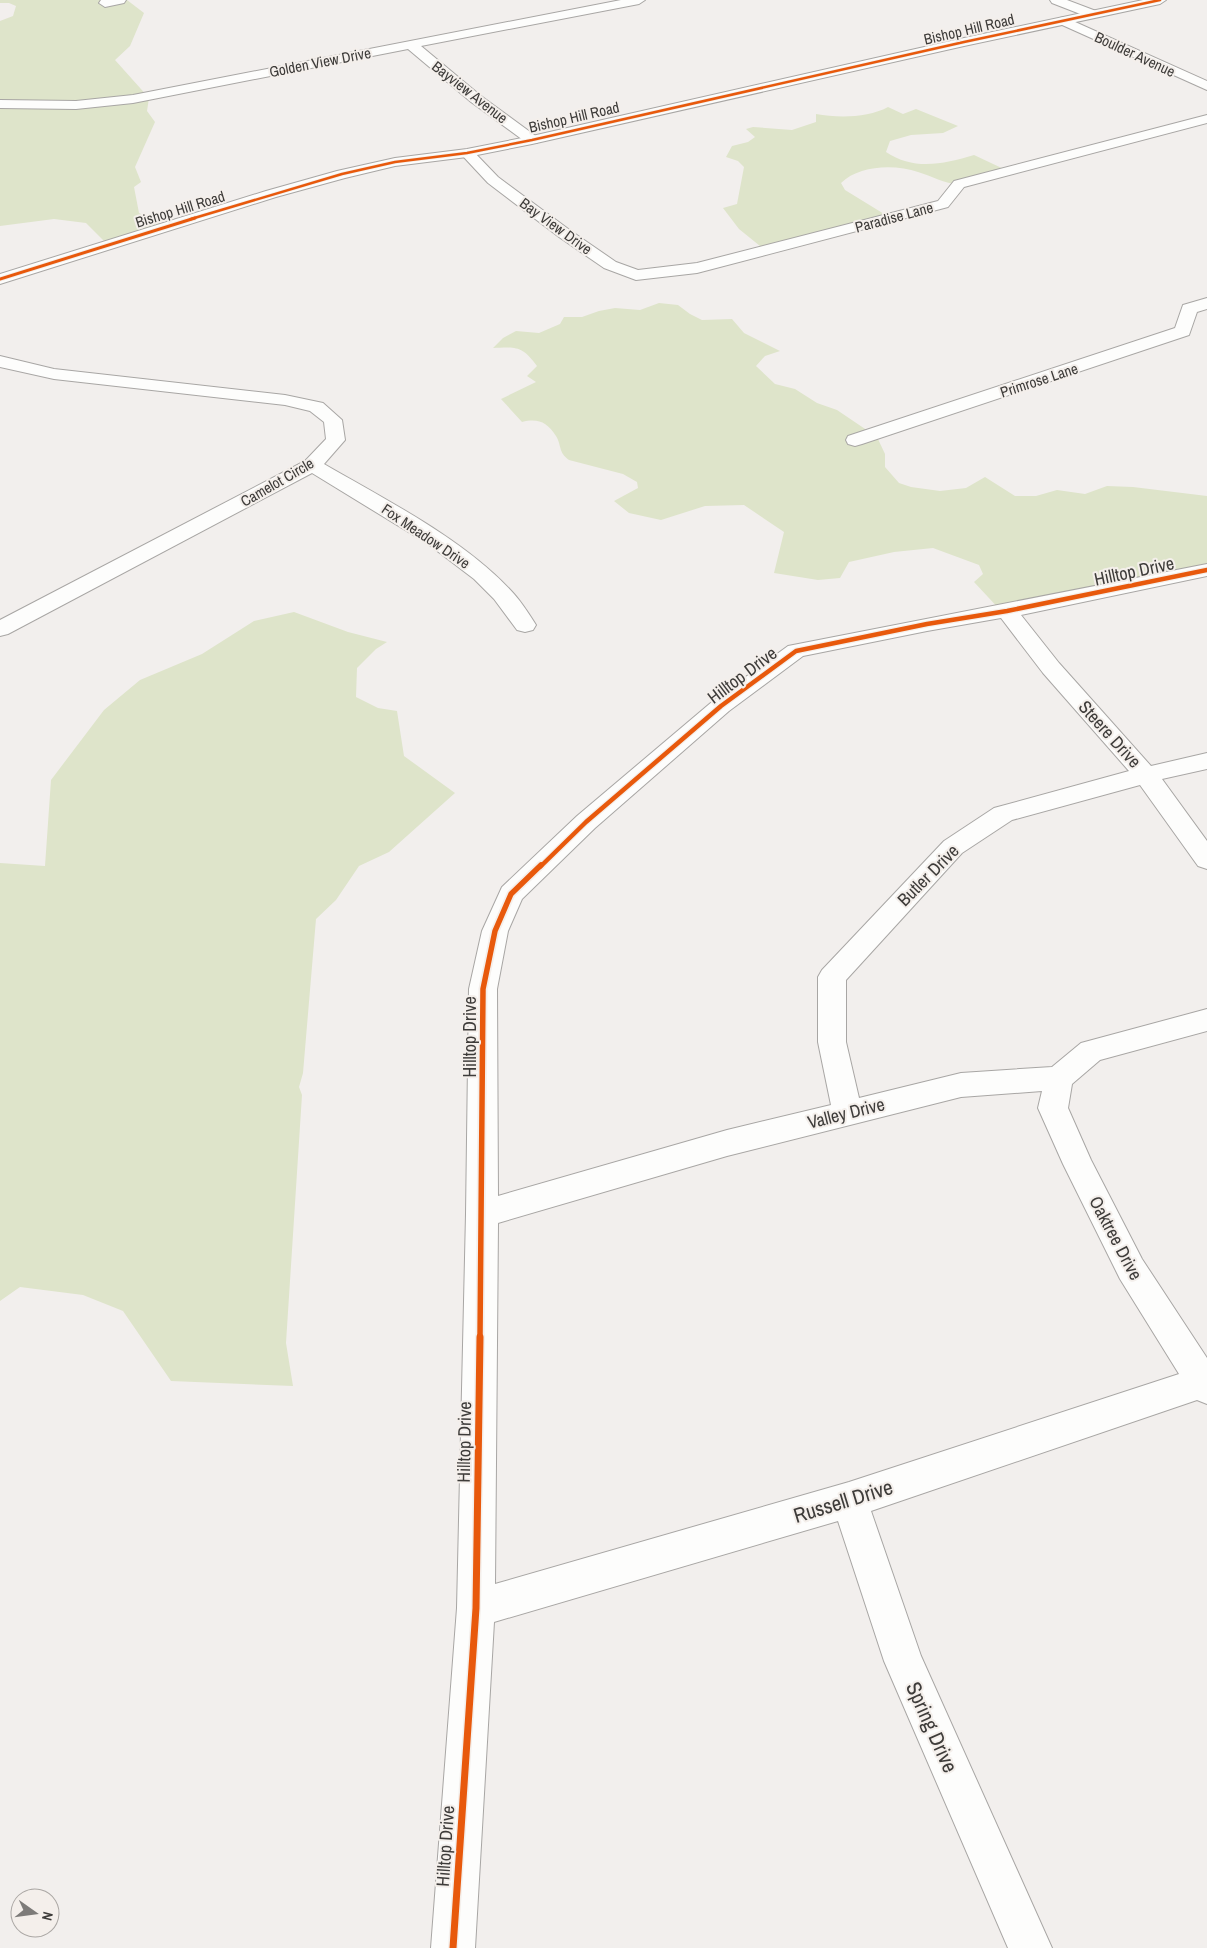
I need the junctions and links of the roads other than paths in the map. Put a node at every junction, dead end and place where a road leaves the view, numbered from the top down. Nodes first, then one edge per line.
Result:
1 (120, 0) edge
2 (639, 0) edge
3 (1056, 0) edge
4 (1160, 0) edge
5 (104, 3) dead end
6 (1092, 14) junction
7 (1064, 21) junction
8 (410, 44) junction
9 (1207, 86) edge
10 (0, 104) edge
11 (1207, 119) edge
12 (532, 140) junction
13 (467, 153) junction
14 (658, 272) joint
15 (0, 279) edge
16 (1207, 303) edge
17 (0, 361) edge
18 (855, 440) dead end
19 (312, 464) junction
20 (1207, 570) edge
21 (1007, 611) junction
22 (525, 625) dead end
23 (0, 629) edge
24 (1207, 761) edge
25 (1146, 775) junction
26 (1207, 860) edge
27 (1207, 1020) edge
28 (1060, 1078) junction
29 (847, 1113) junction
30 (482, 1214) junction
31 (1206, 1384) edge
32 (849, 1500) junction
33 (476, 1608) junction
34 (454, 1948) edge
35 (1030, 1948) edge

1 - 5 street
2 - 8 street, Golden View Drive
3 - 6 street
4 - 6 street, Bishop Hill Road
6 - 7 street, Bishop Hill Road
7 - 9 street, Boulder Avenue
7 - 12 street, Bishop Hill Road
8 - 10 street, Golden View Drive
8 - 12 street, Bayview Avenue
11 - 14 street, Paradise Lane
12 - 13 street, Bishop Hill Road
13 - 14 street, Bay View Drive
13 - 15 street, Bishop Hill Road
16 - 18 street, Primrose Lane
17 - 19 street, Camelot Circle
19 - 22 street, Fox Meadow Drive
19 - 23 street, Camelot Circle
20 - 21 street, Hilltop Drive
21 - 25 street, Steere Drive
21 - 30 street, Hilltop Drive
24 - 25 street, Butler Drive
25 - 26 street, Steere Drive
25 - 29 street, Butler Drive
27 - 28 street
28 - 29 street, Valley Drive
28 - 31 street, Oaktree Drive
29 - 30 street, Valley Drive
30 - 33 street, Hilltop Drive
31 - 32 street, Russell Drive
32 - 33 street, Russell Drive
32 - 35 street, Spring Drive
33 - 34 street, Hilltop Drive

